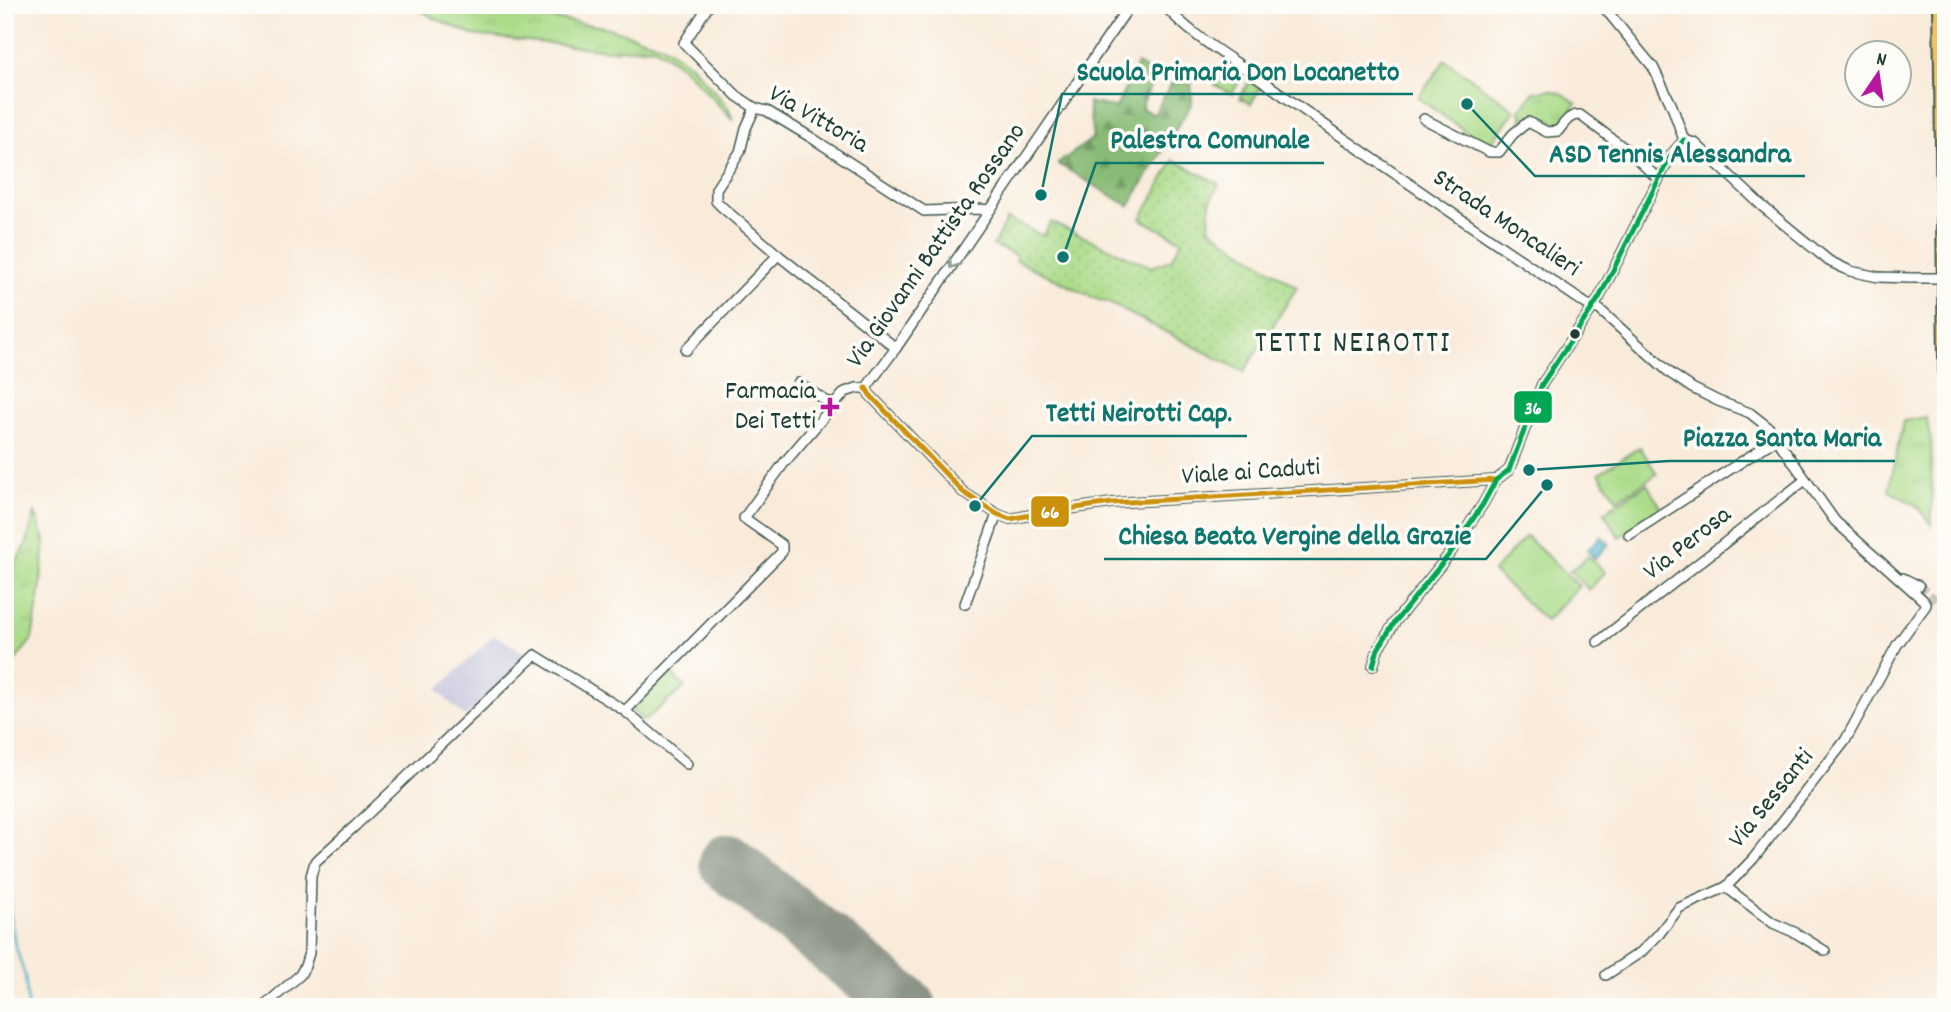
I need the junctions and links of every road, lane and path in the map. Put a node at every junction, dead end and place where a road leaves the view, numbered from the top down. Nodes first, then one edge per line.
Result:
1 (709, 5) edge
2 (1130, 5) edge
3 (1164, 5) edge
4 (1602, 5) edge
5 (1940, 5) edge
6 (755, 108) junction
7 (1424, 119) dead end
8 (1684, 140) junction
9 (1658, 178) junction
10 (990, 210) junction
11 (778, 255) junction
12 (1946, 278) edge
13 (1593, 307) junction
14 (896, 348) junction
15 (686, 350) dead end
16 (798, 383) dead end
17 (866, 388) junction
18 (834, 406) junction
19 (1946, 426) edge
20 (1778, 438) junction
21 (1496, 480) junction
22 (1805, 480) junction
23 (997, 514) junction
24 (1629, 535) dead end
25 (1892, 573) junction
26 (1919, 586) tunnel mouth
27 (965, 604) dead end
28 (1926, 605) joint
29 (1598, 642) dead end
30 (1373, 666) dead end
31 (625, 711) junction
32 (687, 764) dead end
33 (1726, 887) junction
34 (1825, 951) dead end
35 (1606, 975) dead end
36 (263, 1007) edge

1 - 6 street, Via Vittoria
2 - 10 street, Via Giovanni Battista Rossano
3 - 13 street, Strada Moncalieri
4 - 8 street
5 - 19 highway
6 - 10 street, Via Vittoria
6 - 11 street
7 - 9 street
8 - 9 street
8 - 12 street, bridge
9 - 13 street
10 -> 14 street, Via Giovanni Battista Rossano
11 - 14 street
11 - 15 street
13 - 20 street, Strada Moncalieri
13 - 21 street
14 - 17 street, Via Giovanni Battista Rossano
16 - 18 street
17 - 18 street, Via Giovanni Battista Rossano
17 - 23 street
18 - 31 street, Via Giovanni Battista Rossano
20 - 22 street, Strada Moncalieri
20 - 24 street
21 - 23 street, Viale ai Caduti
21 - 30 street
22 - 25 street, Strada Moncalieri
22 - 29 street, Via Perosa
23 - 27 street
25 - 26 street
25 - 28 street, Strada Moncalieri
28 - 33 street, Via Sessanti
31 - 32 street
31 - 36 street
33 - 34 street
33 - 35 street, Via Sessanti

